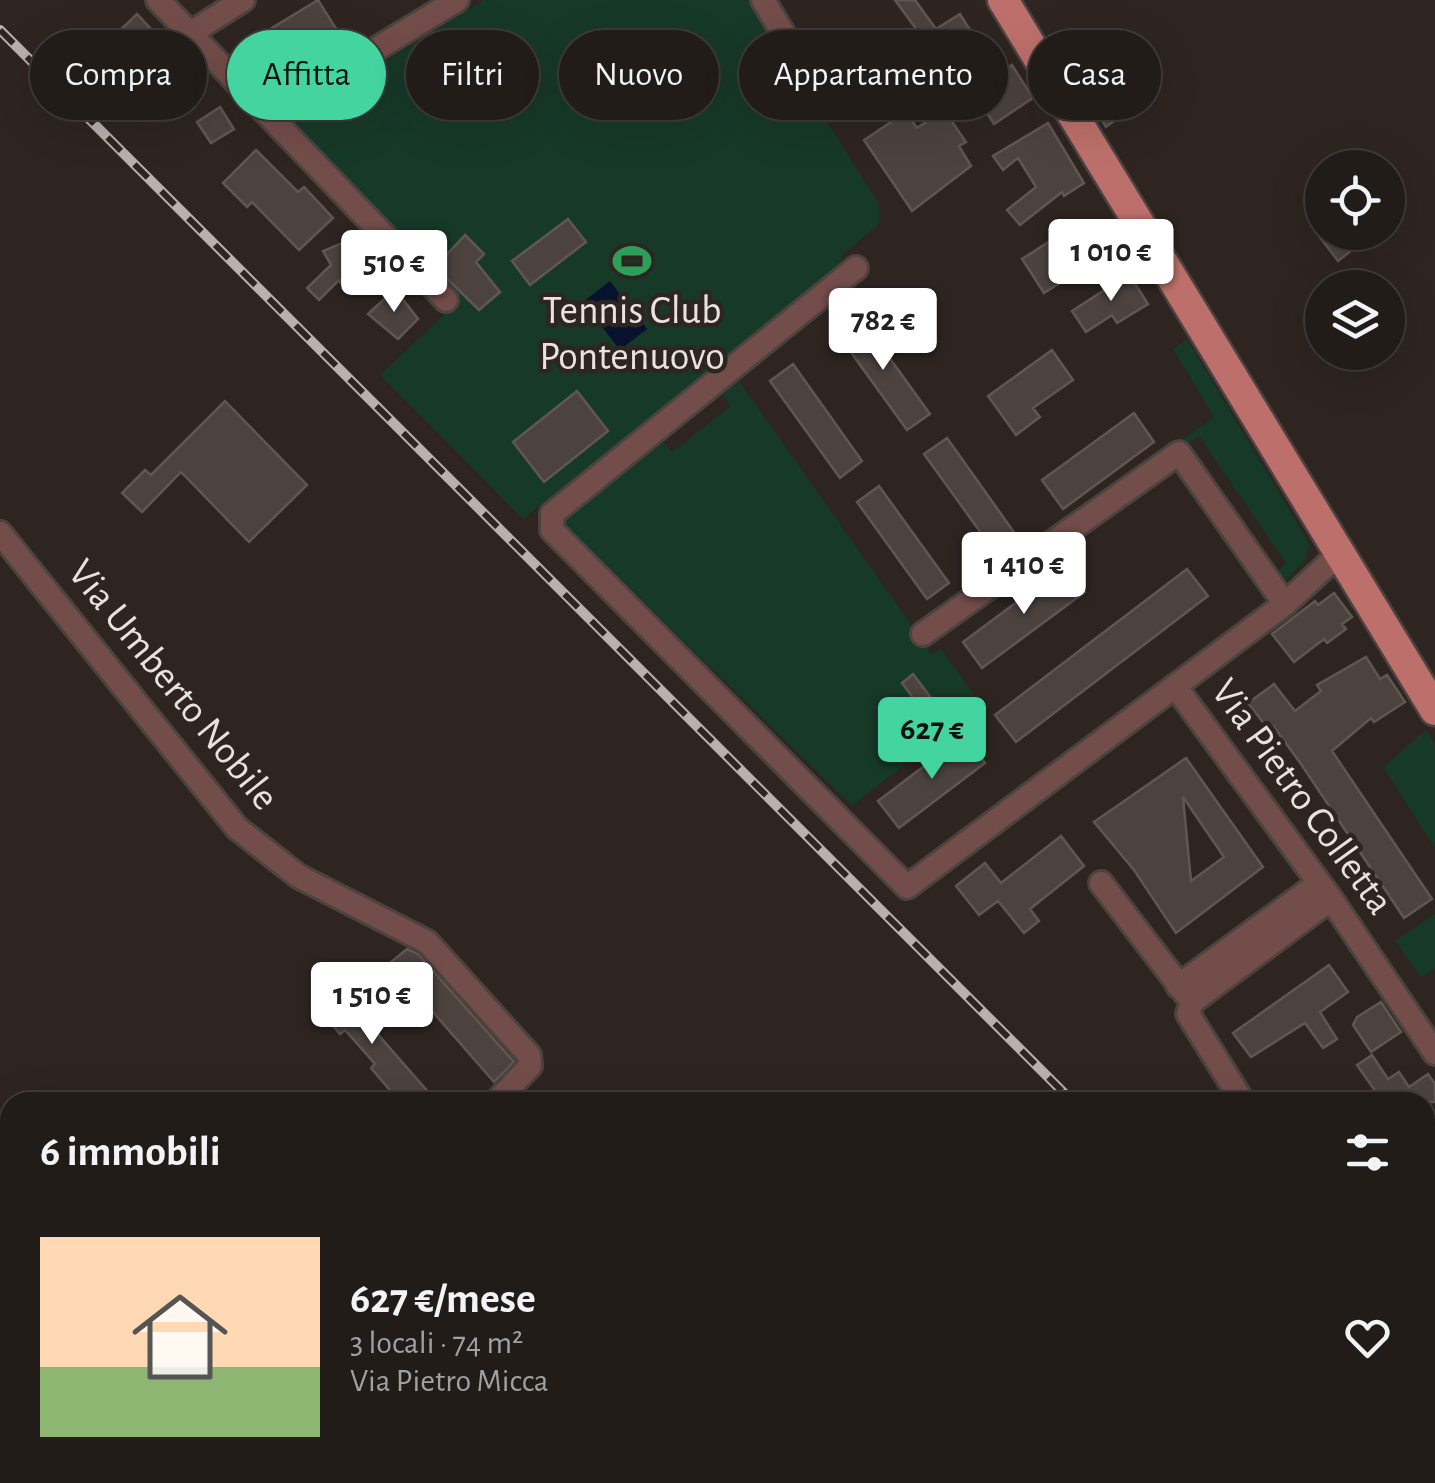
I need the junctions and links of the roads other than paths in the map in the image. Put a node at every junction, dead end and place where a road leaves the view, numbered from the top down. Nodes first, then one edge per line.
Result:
1 (158, 0) edge
2 (243, 0) edge
3 (458, 0) edge
4 (763, 0) edge
5 (1004, 0) edge
6 (185, 30) edge
7 (195, 30) edge
8 (781, 30) edge
9 (386, 43) edge
10 (207, 52) edge
11 (227, 72) edge
12 (275, 120) edge
13 (856, 268) dead end
14 (446, 300) dead end
15 (0, 533) edge
16 (1340, 554) junction
17 (1285, 604) junction
18 (922, 634) dead end
19 (1175, 686) junction
20 (1435, 710) edge
21 (1100, 884) dead end
22 (1325, 891) junction
23 (1185, 994) junction
24 (1435, 1053) edge
25 (505, 1092) edge
26 (1237, 1092) edge

1 - 6 street
2 - 7 street
3 - 9 street
4 - 8 street
5 - 16 main road
10 - 11 street
12 - 14 street
13 - 19 street
15 - 25 street, Via Umberto Nobile
16 - 17 street
16 - 20 main road
17 - 18 street
17 - 19 street
19 - 22 street, Via Pietro Colletta
21 - 23 street
22 - 23 street
22 - 24 street, Via Pietro Colletta
23 - 26 street

